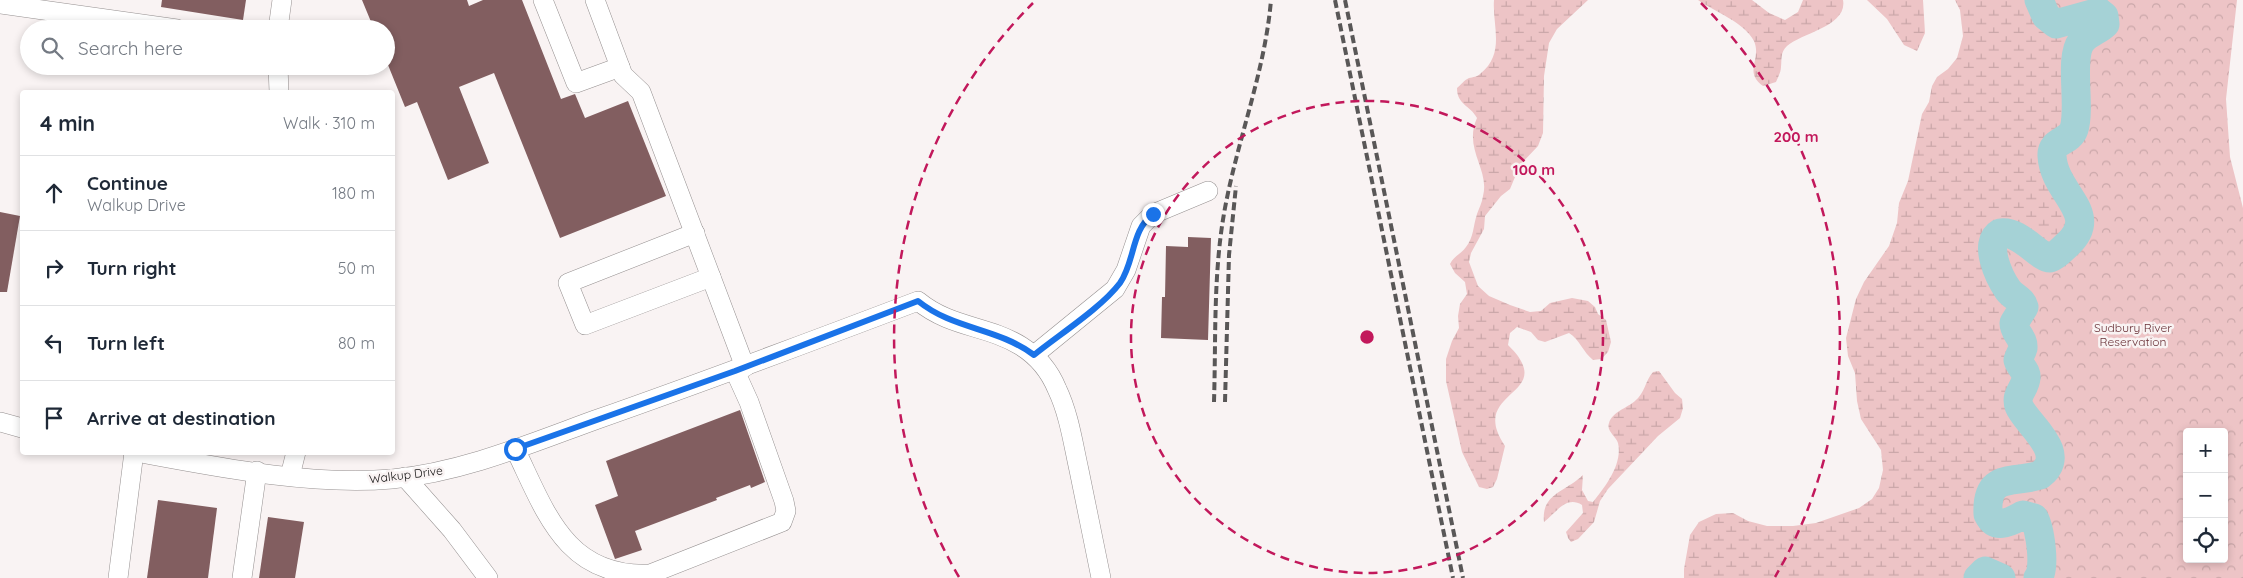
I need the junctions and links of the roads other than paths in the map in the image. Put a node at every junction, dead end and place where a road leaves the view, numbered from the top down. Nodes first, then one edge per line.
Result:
1 (282, 0) edge
2 (543, 0) edge
3 (595, 0) edge
4 (0, 4) edge
5 (113, 20) edge
6 (279, 20) edge
7 (620, 66) junction
8 (279, 75) edge
9 (280, 90) edge
10 (1208, 191) dead end
11 (695, 233) junction
12 (711, 277) junction
13 (1034, 355) junction
14 (740, 369) junction
15 (0, 422) edge
16 (20, 427) edge
17 (515, 449) junction
18 (135, 455) edge
19 (153, 455) edge
20 (295, 455) edge
21 (257, 472) junction
22 (290, 476) junction
23 (405, 477) junction
24 (118, 578) edge
25 (242, 578) edge
26 (488, 578) edge
27 (1101, 578) edge

1 - 6 street
2 - 7 street
3 - 7 street
4 - 5 street
7 - 11 street
8 - 9 street
10 - 13 street
11 - 12 street
11 - 12 street
12 - 14 street
13 - 14 street, Walkup Drive
13 - 27 street
14 - 17 street, Walkup Drive
14 - 17 street
15 - 16 street
17 - 23 street, Walkup Drive
18 - 24 street
19 - 21 street, Walkup Drive
20 - 22 street
21 - 22 street, Walkup Drive
21 - 25 street
22 - 23 street, Walkup Drive
23 - 26 street

